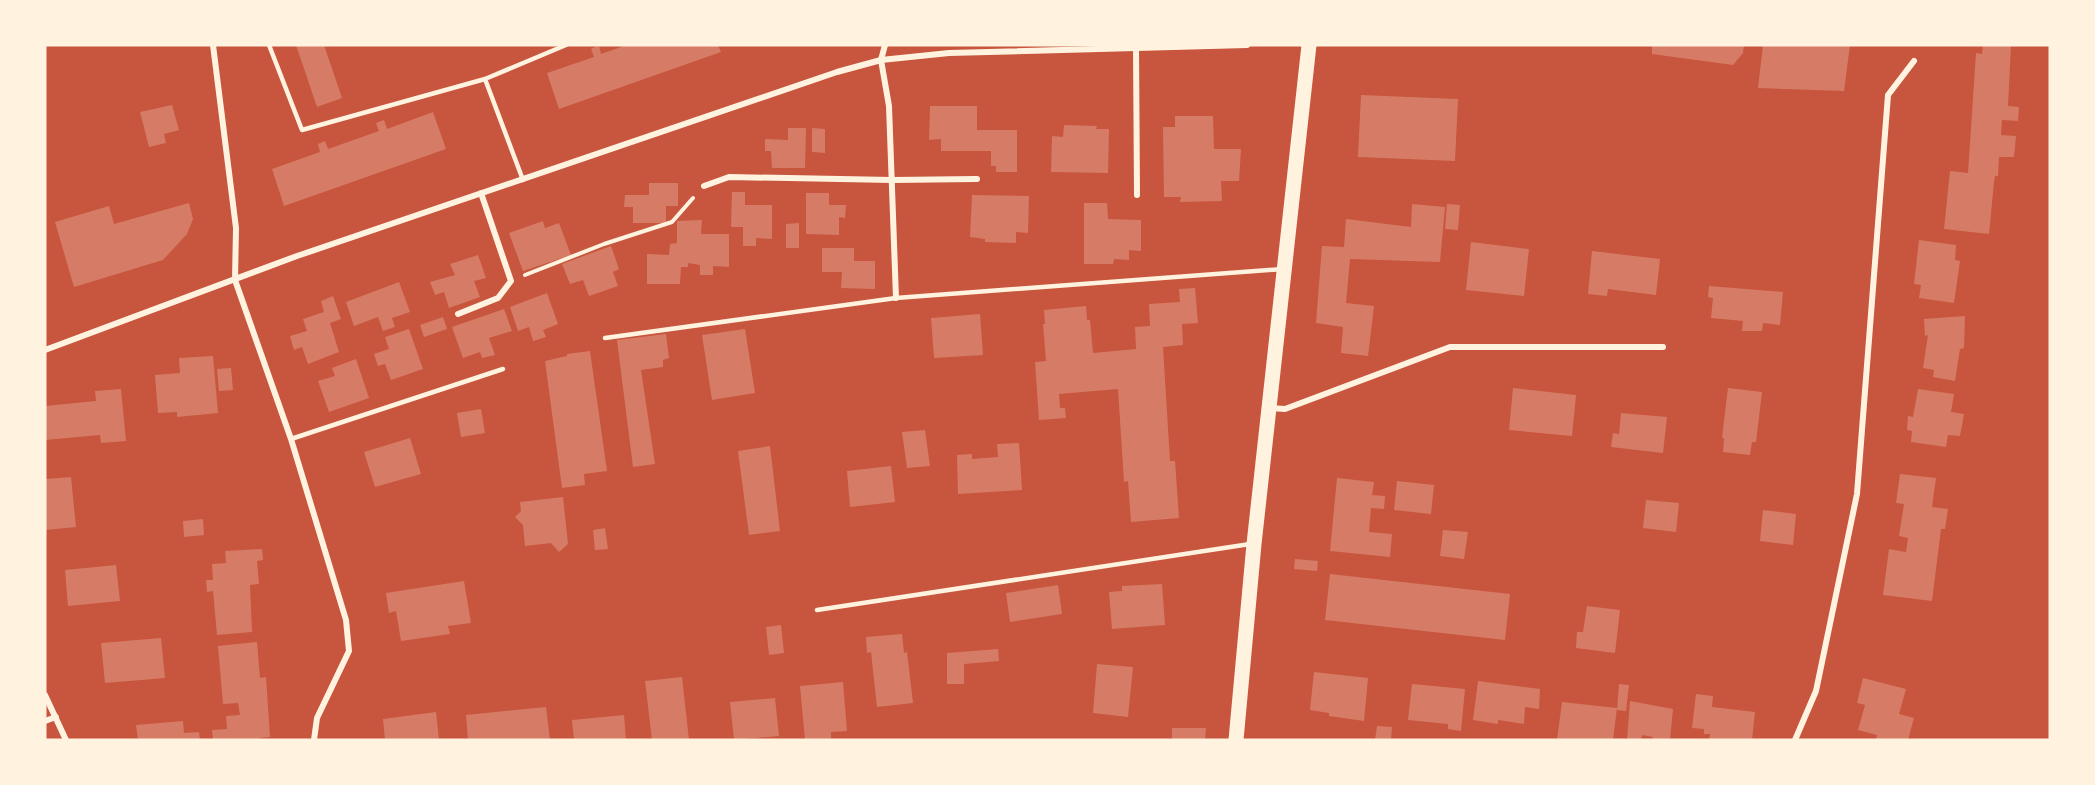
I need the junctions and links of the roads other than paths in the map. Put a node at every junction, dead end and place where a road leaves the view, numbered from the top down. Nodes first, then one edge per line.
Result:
1 (213, 45) edge
2 (269, 45) edge
3 (566, 45) edge
4 (885, 45) edge
5 (1247, 45) edge
6 (1309, 45) edge
7 (1136, 47) junction
8 (881, 60) junction
9 (1914, 61) dead end
10 (485, 79) junction
11 (977, 179) dead end
12 (523, 180) junction
13 (892, 180) junction
14 (704, 186) road end
15 (481, 194) junction
16 (1137, 195) dead end
17 (1283, 269) junction
18 (235, 280) junction
19 (896, 298) junction
20 (458, 314) dead end
21 (605, 338) dead end
22 (1663, 348) dead end
23 (45, 350) edge
24 (503, 369) dead end
25 (1269, 408) junction
26 (291, 439) junction
27 (1254, 544) junction
28 (817, 610) dead end
29 (45, 695) edge
30 (56, 717) junction
31 (45, 721) edge
32 (66, 740) edge
33 (314, 740) edge
34 (1236, 740) edge
35 (1795, 740) edge

1 - 18 street
2 - 10 lane
3 - 10 lane
4 - 8 street
5 - 7 street
6 - 17 main road
7 - 8 street
7 - 16 street
8 - 12 street
8 - 13 street
9 - 35 street
10 - 12 lane
11 - 13 street
12 - 15 street
13 - 14 street
13 - 19 street
15 - 18 street
15 - 20 street
17 - 19 lane
17 - 25 main road
18 - 23 street
18 - 26 street
19 - 21 lane
22 - 25 street
24 - 26 lane
25 - 27 main road
26 - 33 street
27 - 28 lane
27 - 34 main road
29 - 30 street
30 - 31 street
30 - 32 street

